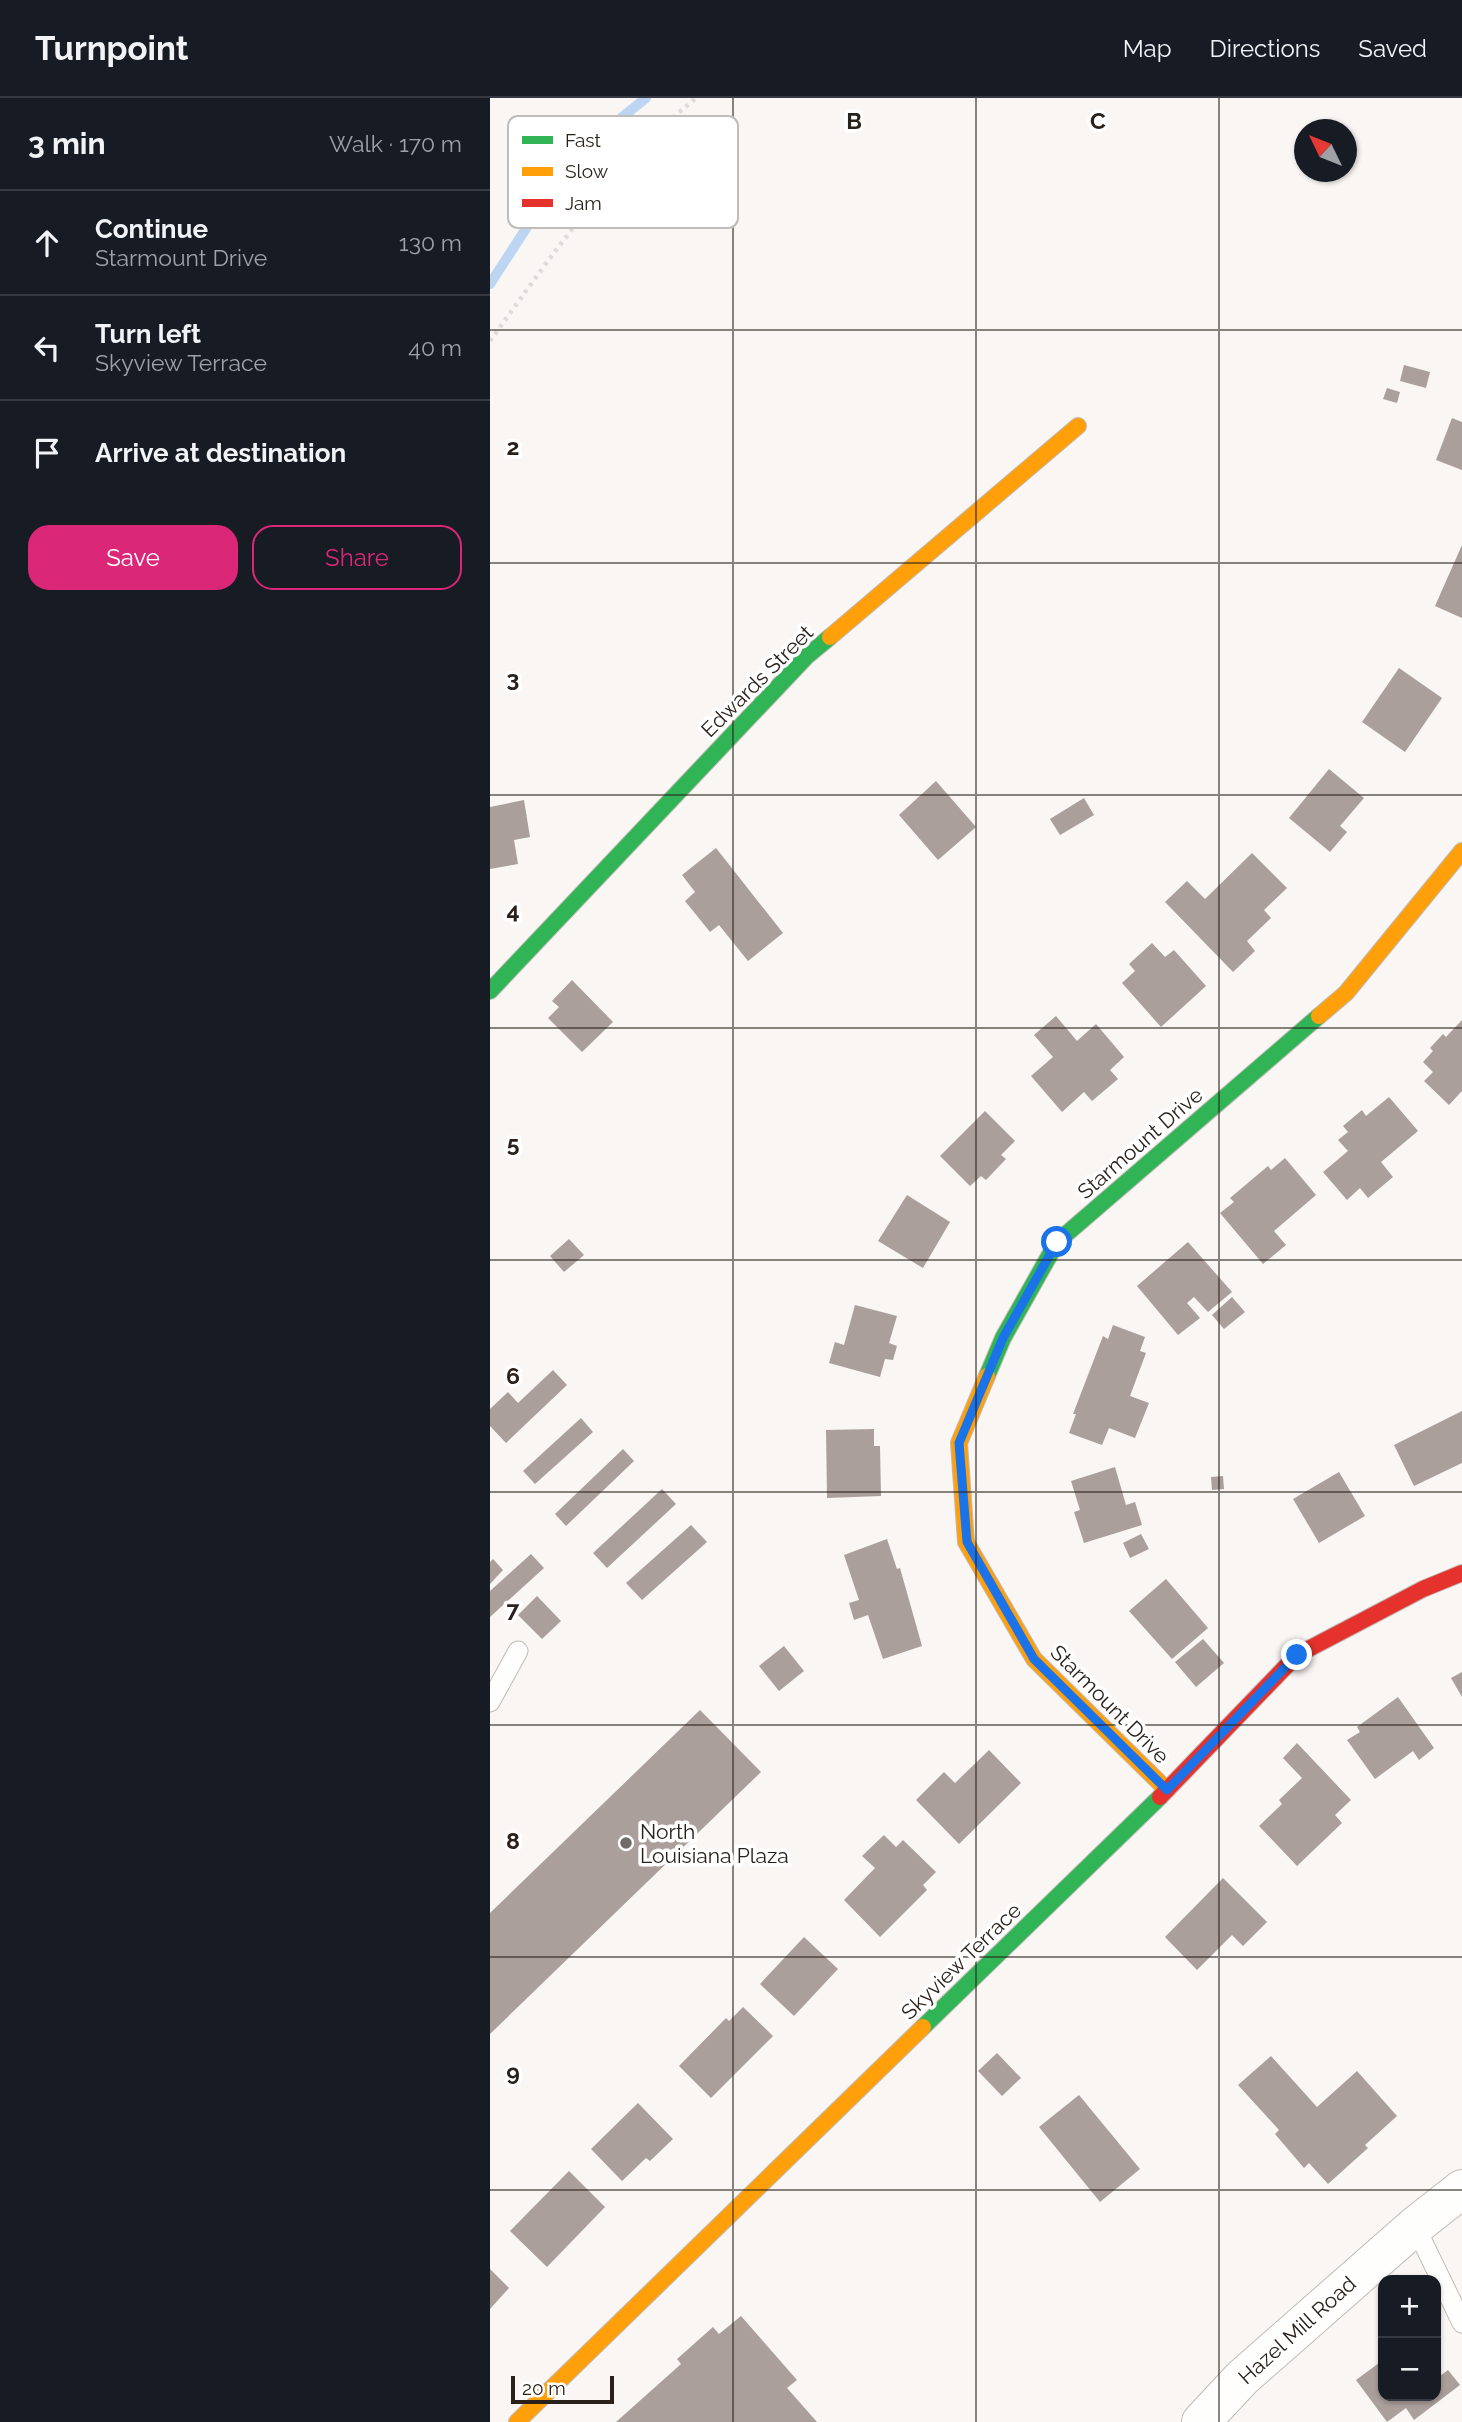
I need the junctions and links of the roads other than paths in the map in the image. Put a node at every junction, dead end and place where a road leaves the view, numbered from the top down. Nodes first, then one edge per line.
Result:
1 (1078, 426) dead end
2 (1462, 851) edge
3 (490, 991) edge
4 (1462, 1573) edge
5 (518, 1651) dead end
6 (490, 1702) edge
7 (1167, 1790) junction
8 (1462, 2189) edge
9 (1415, 2226) junction
10 (1462, 2323) edge
11 (517, 2422) edge
12 (1201, 2422) edge

1 - 3 street, Edwards Street
2 - 7 street, Starmount Drive
4 - 7 street, Skyview Terrace
5 - 6 lane
7 - 11 street, Skyview Terrace
8 - 9 street, Hazel Mill Road
9 - 10 lane
9 - 12 street, Hazel Mill Road

